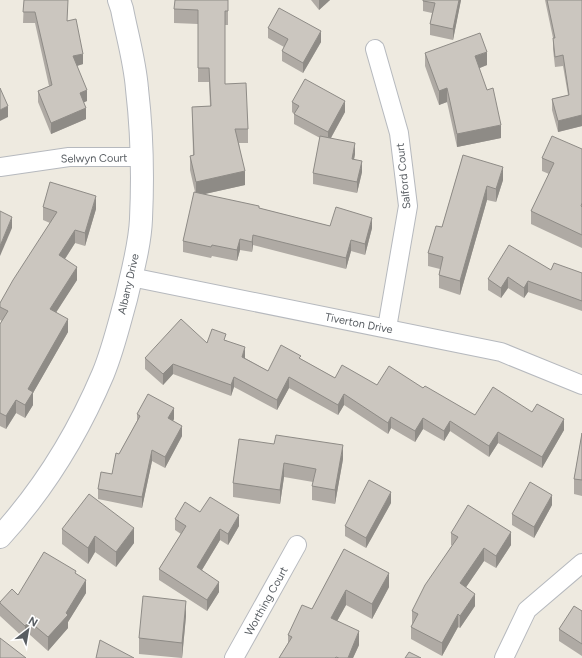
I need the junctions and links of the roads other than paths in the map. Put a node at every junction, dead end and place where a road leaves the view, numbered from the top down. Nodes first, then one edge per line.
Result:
1 (119, 0) edge
2 (375, 48) dead end
3 (142, 158) junction
4 (0, 167) edge
5 (132, 277) junction
6 (387, 328) junction
7 (582, 385) edge
8 (0, 537) edge
9 (297, 545) dead end
10 (582, 564) edge
11 (234, 658) edge
12 (504, 658) edge

1 - 3 street, Albany Drive
2 - 6 street, Salford Court
3 - 4 street, Selwyn Court
3 - 5 street, Albany Drive
5 - 6 street, Tiverton Drive
5 - 8 street, Albany Drive
6 - 7 street, Tiverton Drive
9 - 11 street, Worthing Court
10 - 12 street

